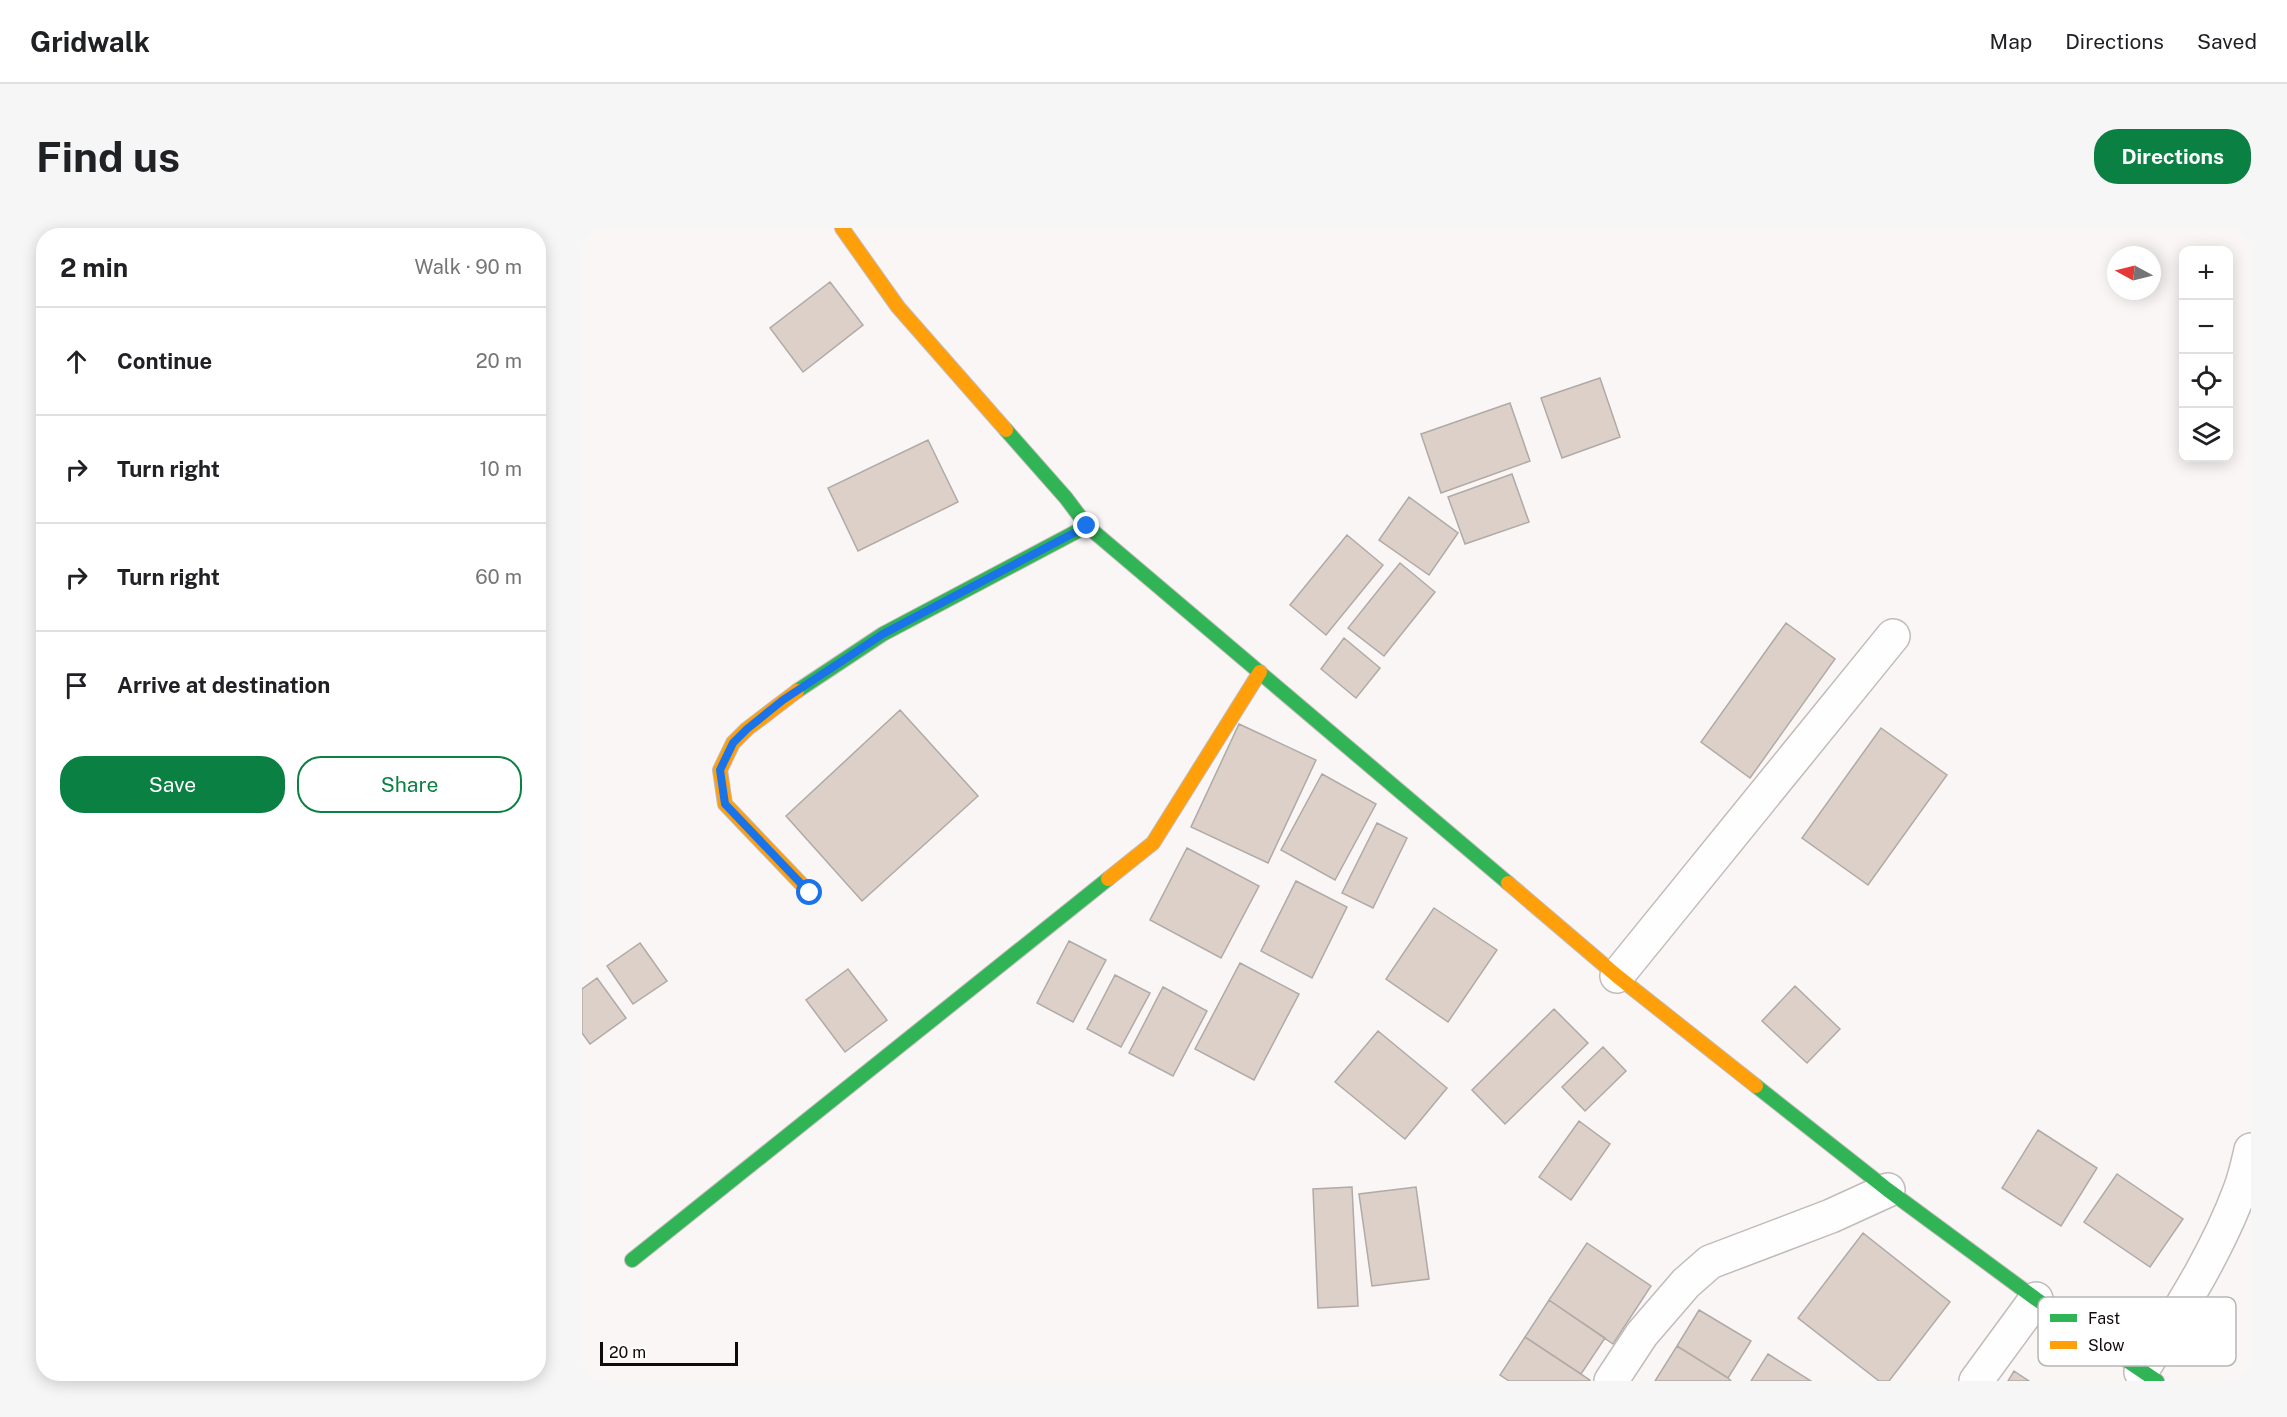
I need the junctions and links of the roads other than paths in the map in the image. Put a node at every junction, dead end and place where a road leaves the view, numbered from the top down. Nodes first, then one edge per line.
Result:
1 (842, 228) edge
2 (1087, 526) junction
3 (1893, 636) dead end
4 (1260, 672) junction
5 (810, 893) dead end
6 (1617, 976) junction
7 (2251, 1150) edge
8 (1888, 1190) junction
9 (632, 1260) dead end
10 (2187, 1297) edge
11 (2036, 1299) joint
12 (2134, 1366) edge
13 (2149, 1376) edge
14 (1611, 1381) edge
15 (1976, 1381) edge

1 - 2 main road
2 - 4 main road
2 - 5 main road
3 - 6 street
4 - 6 main road
4 - 9 main road
6 - 8 main road
7 - 10 street
8 - 11 main road
8 - 14 street
11 - 15 street
12 - 13 main road

